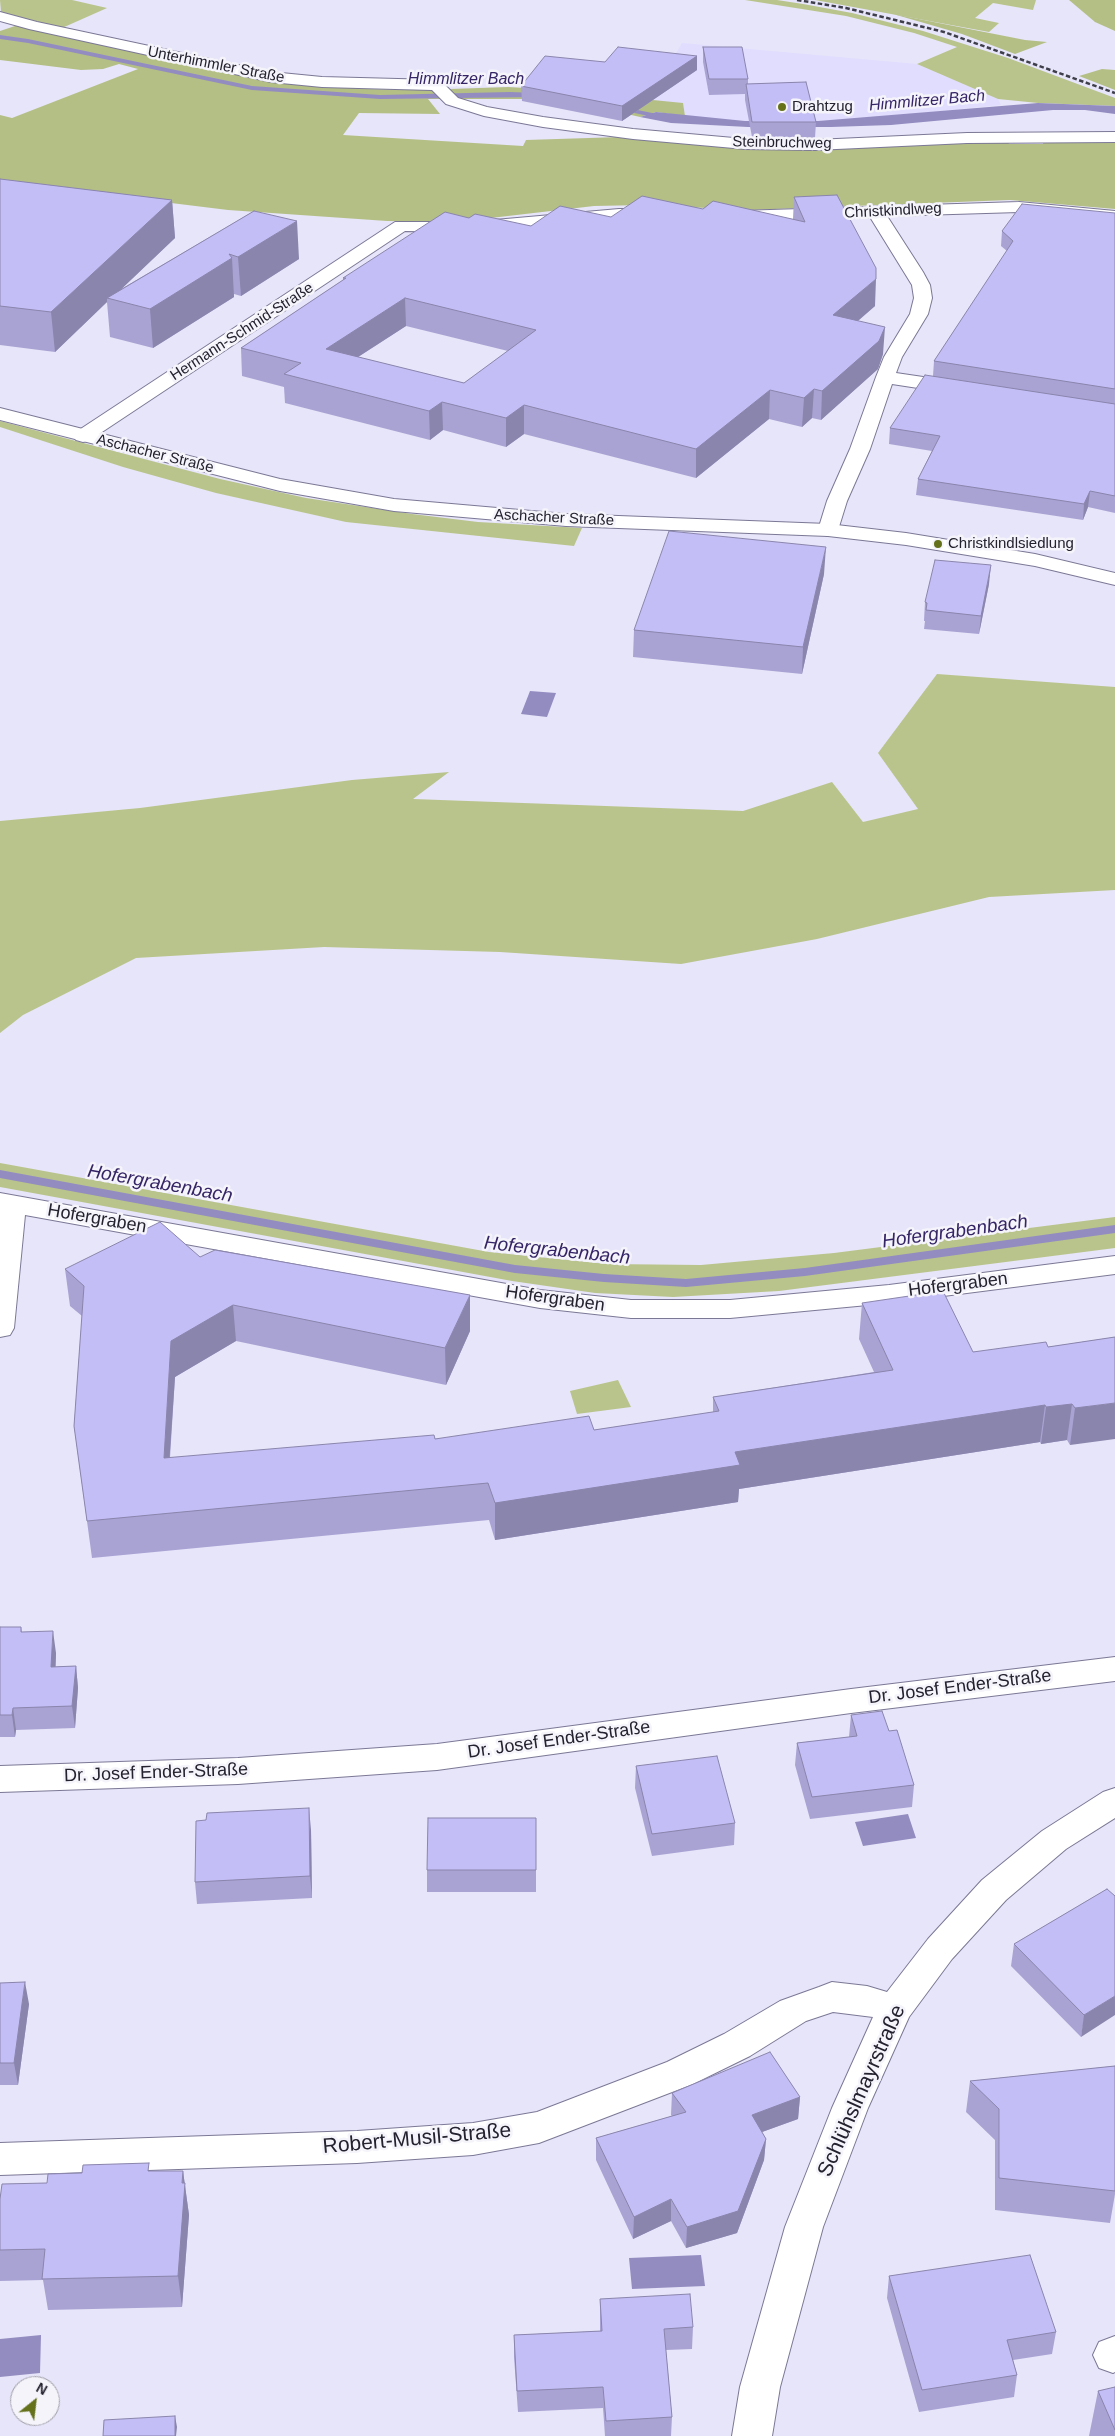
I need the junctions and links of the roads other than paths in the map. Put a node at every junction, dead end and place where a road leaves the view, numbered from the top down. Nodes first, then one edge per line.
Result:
1 (0, 16) edge
2 (443, 92) joint
3 (1115, 137) edge
4 (875, 211) junction
5 (669, 214) edge
6 (724, 216) edge
7 (1115, 216) edge
8 (885, 377) junction
9 (976, 391) edge
10 (0, 414) edge
11 (84, 436) junction
12 (828, 530) junction
13 (1115, 579) edge
14 (6, 1203) edge
15 (1115, 1265) edge
16 (0, 1328) edge
17 (1115, 1669) edge
18 (0, 1779) edge
19 (1115, 1801) edge
20 (895, 2009) junction
21 (0, 2159) edge
22 (752, 2436) edge

1 - 2 street, Unterhimmler Straße
2 - 3 street, Steinbruchweg
4 - 6 street, Christkindlweg
4 - 7 street, Christkindlweg
4 - 8 street
5 - 11 street, Hermann-Schmid-Straße
8 - 9 street
8 - 12 street
10 - 11 street, Aschacher Straße
11 - 12 street, Aschacher Straße
12 - 13 street, Aschacher Straße
14 - 15 street, Hofergraben
14 - 16 street
17 - 18 street, Dr. Josef Ender-Straße
19 - 20 street, Schlühslmayrstraße
20 - 21 street, Robert-Musil-Straße
20 - 22 street, Schlühslmayrstraße

